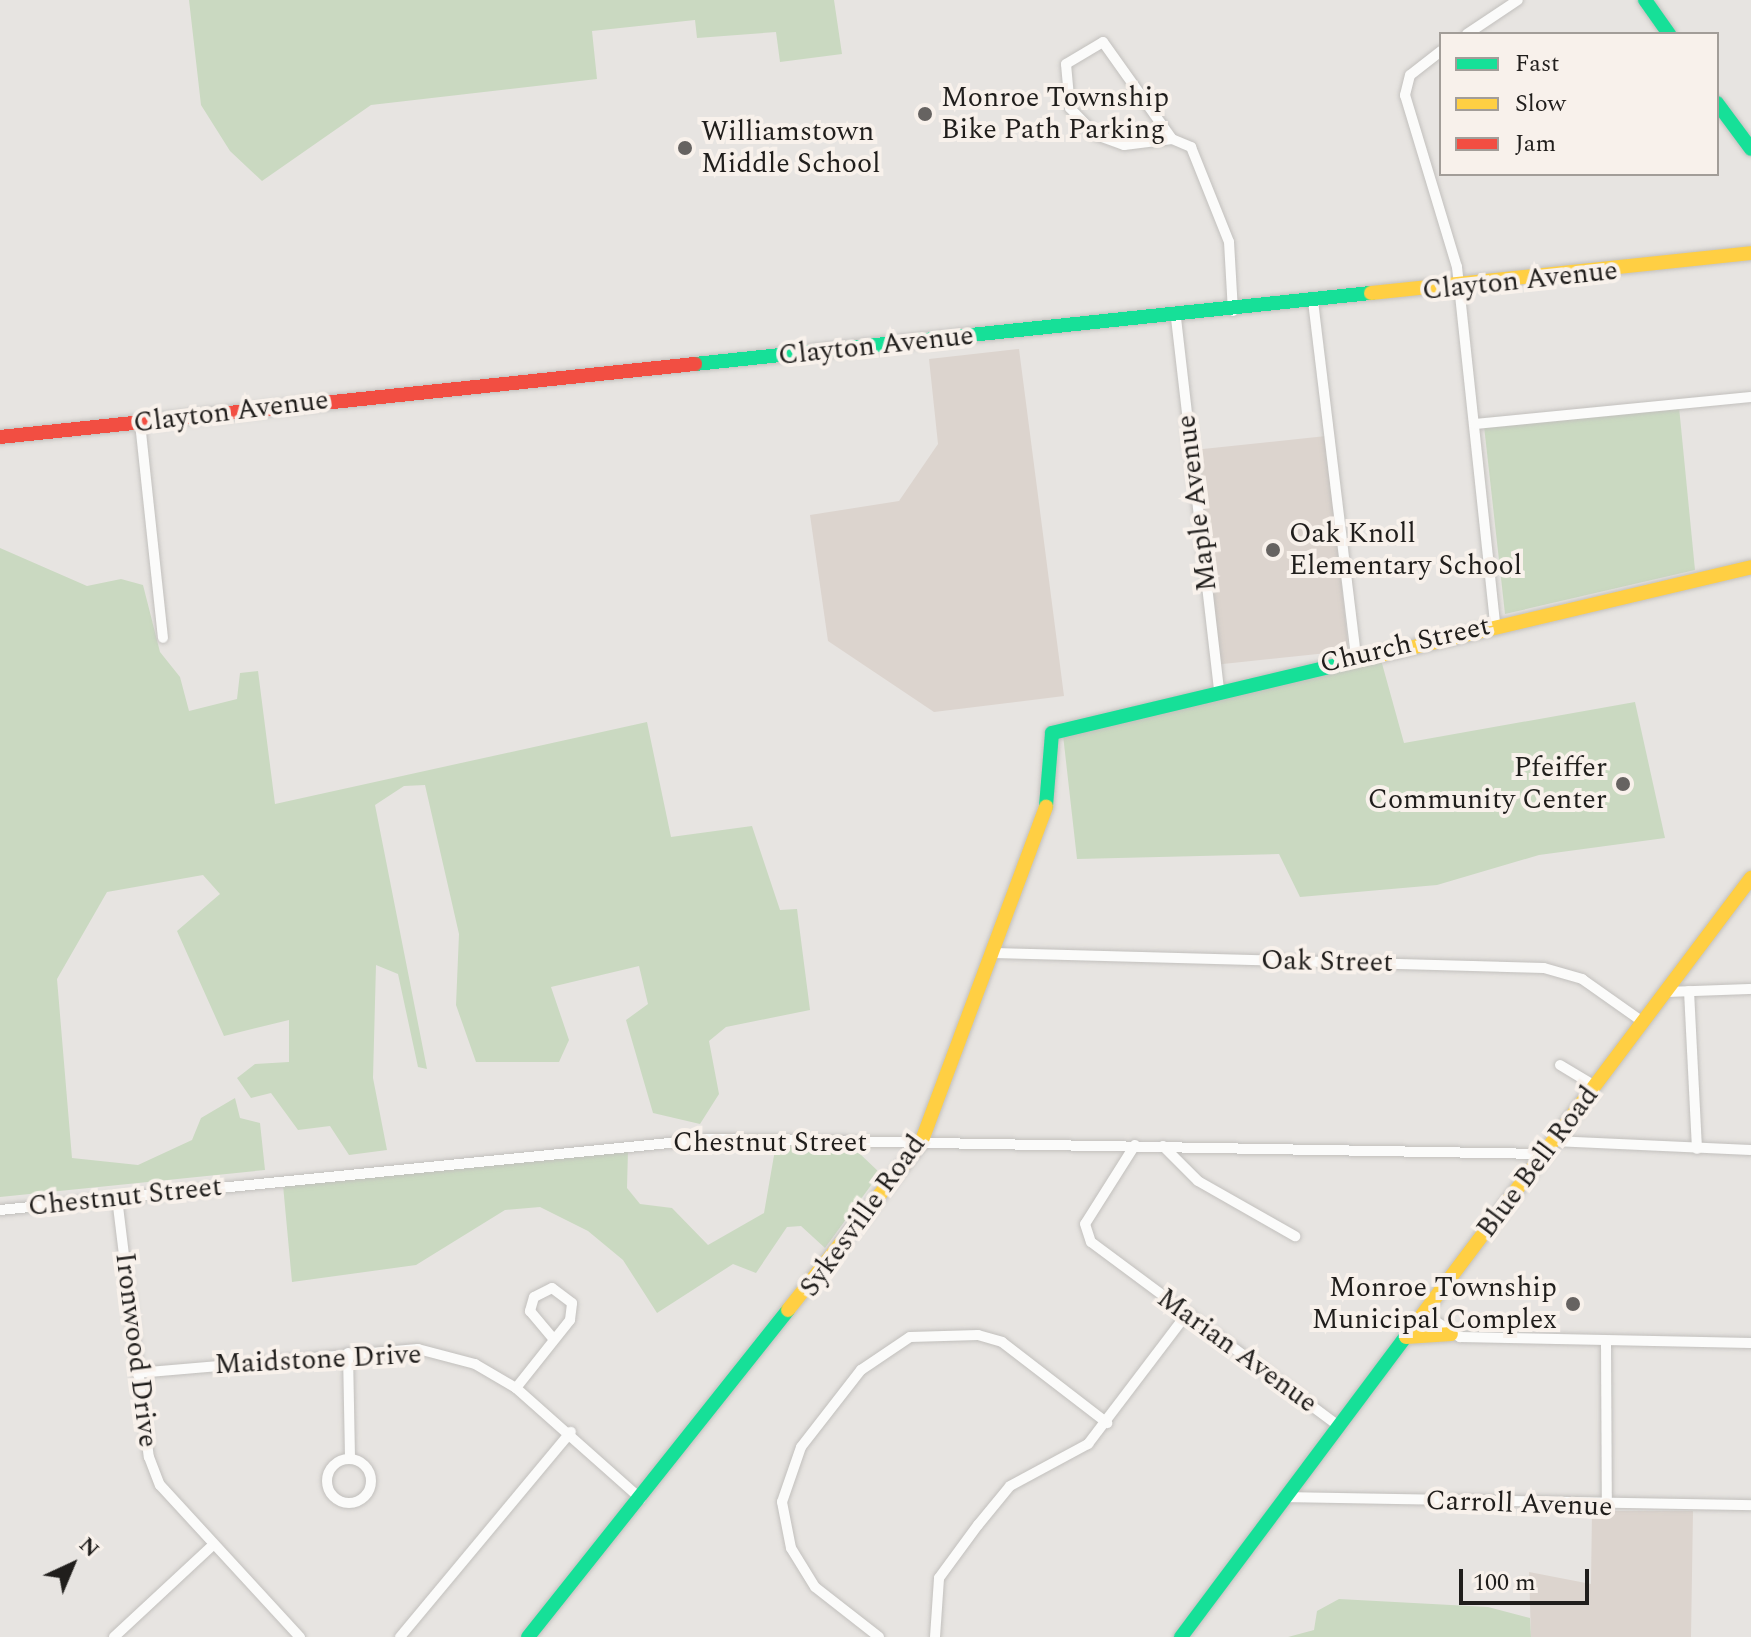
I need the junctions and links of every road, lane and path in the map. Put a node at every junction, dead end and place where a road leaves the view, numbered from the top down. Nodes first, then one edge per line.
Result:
1 (1518, 0) edge
2 (1645, 0) edge
3 (1470, 32) edge
4 (1668, 32) edge
5 (1439, 52) edge
6 (1719, 106) edge
7 (1172, 139) junction
8 (1751, 149) edge
9 (1751, 253) edge
10 (1459, 289) junction
11 (1313, 301) junction
12 (1233, 311) junction
13 (1176, 318) junction
14 (1751, 397) edge
15 (140, 423) junction
16 (1475, 424) junction
17 (0, 437) edge
18 (1751, 567) edge
19 (1495, 624) junction
20 (163, 638) dead end
21 (1356, 656) junction
22 (1219, 688) junction
23 (1060, 726) joint
24 (1751, 878) edge
25 (994, 953) junction
26 (1751, 989) edge
27 (1689, 991) junction
28 (1665, 992) junction
29 (1643, 1022) junction
30 (1560, 1065) dead end
31 (1595, 1086) junction
32 (1553, 1141) junction
33 (921, 1143) junction
34 (1135, 1145) junction
35 (1163, 1146) junction
36 (1697, 1149) junction
37 (1751, 1150) edge
38 (1543, 1154) junction
39 (117, 1198) junction
40 (0, 1210) edge
41 (1295, 1236) dead end
42 (1424, 1314) junction
43 (1186, 1315) junction
44 (1451, 1334) junction
45 (1406, 1337) junction
46 (553, 1338) junction
47 (1606, 1342) junction
48 (1751, 1343) edge
49 (348, 1353) junction
50 (137, 1373) junction
51 (516, 1388) junction
52 (1107, 1423) junction
53 (1339, 1426) junction
54 (571, 1432) junction
55 (350, 1455) junction
56 (1286, 1497) junction
57 (641, 1499) junction
58 (1751, 1505) edge
59 (1607, 1507) junction
60 (211, 1547) junction
61 (114, 1637) edge
62 (300, 1637) edge
63 (400, 1637) edge
64 (528, 1637) edge
65 (879, 1637) edge
66 (935, 1637) edge
67 (1181, 1637) edge

1 - 3 street
2 - 4 main road
5 - 10 street
6 - 8 main road
7 - 7 street
7 - 12 street
9 - 10 main road, Clayton Avenue
10 - 11 main road, Clayton Avenue
10 - 16 street
11 - 12 main road, Clayton Avenue
11 - 21 street
12 - 13 main road, Clayton Avenue
13 - 15 main road, Clayton Avenue
13 - 22 street, Maple Avenue
14 - 16 street
15 - 17 main road, Clayton Avenue
15 - 20 street
16 - 19 street
18 - 19 main road, Church Street
19 - 21 main road, Church Street
21 - 22 main road, Church Street
22 - 23 main road, Church Street
23 - 25 main road, Sykesville Road
24 - 28 main road, Blue Bell Road
25 - 29 street, Oak Street
25 - 33 main road, Sykesville Road
26 - 27 street
27 - 28 street
27 - 36 street
28 - 29 main road, Blue Bell Road
29 - 31 main road, Blue Bell Road
30 - 31 street
31 - 32 main road, Blue Bell Road
32 - 36 street
32 - 38 main road, Blue Bell Road
33 - 34 street, Chestnut Street
33 - 39 street, Chestnut Street
33 - 57 main road, Sykesville Road
34 - 35 street, Chestnut Street
34 - 43 street, Marian Avenue
35 - 38 street, Chestnut Street
35 - 41 street
36 - 37 street
38 - 42 main road, Blue Bell Road
39 - 40 street, Chestnut Street
39 - 50 street, Ironwood Drive
42 - 44 street
42 - 45 main road, Blue Bell Road
43 - 52 street
43 - 53 street, Marian Avenue
44 - 45 main road
44 - 47 street
45 - 53 main road, Blue Bell Road
46 - 46 street
46 - 51 street
47 - 48 street
47 - 59 street
49 - 50 street, Maidstone Drive
49 - 51 street, Maidstone Drive
49 - 55 street
50 - 60 street, Ironwood Drive
51 - 54 street, Maidstone Drive
52 - 65 street
52 - 66 street
53 - 56 main road, Blue Bell Road
54 - 57 street, Maidstone Drive
54 - 63 street
55 - 55 street
56 - 59 street, Carroll Avenue
56 - 67 main road, Blue Bell Road
57 - 64 main road, Sykesville Road
58 - 59 street, Carroll Avenue
60 - 61 street
60 - 62 street, Ironwood Drive

